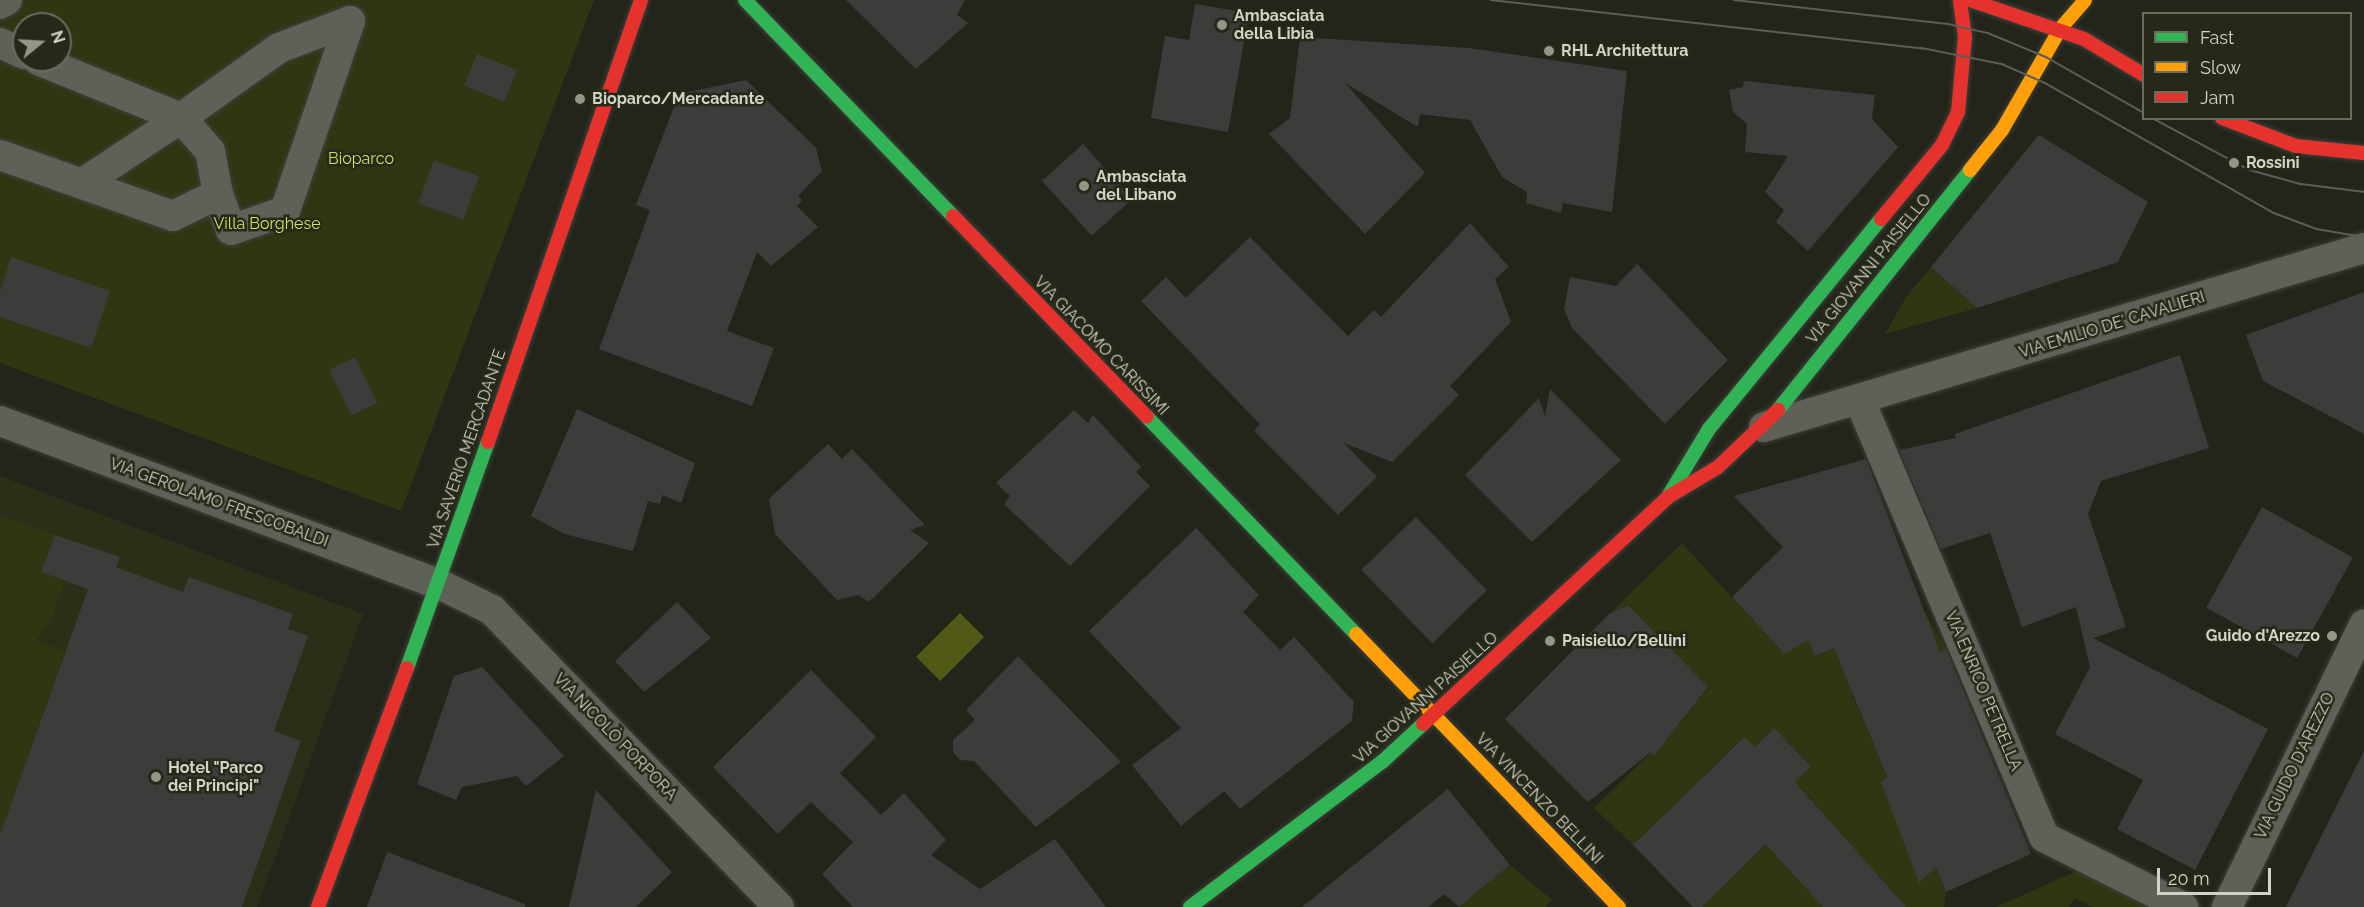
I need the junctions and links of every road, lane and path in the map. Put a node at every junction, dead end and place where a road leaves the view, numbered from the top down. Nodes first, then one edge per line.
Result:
1 (7, 0) edge
2 (641, 0) edge
3 (745, 0) edge
4 (1960, 0) edge
5 (1970, 0) edge
6 (2085, 0) edge
7 (0, 4) edge
8 (2060, 29) junction
9 (68, 72) edge
10 (2142, 74) edge
11 (181, 118) junction
12 (2227, 120) edge
13 (2364, 153) edge
14 (0, 155) edge
15 (83, 183) junction
16 (218, 194) junction
17 (2364, 248) edge
18 (1860, 401) junction
19 (0, 421) edge
20 (1764, 427) junction
21 (1668, 497) junction
22 (439, 584) junction
23 (2364, 625) edge
24 (1435, 715) junction
25 (318, 907) edge
26 (779, 907) edge
27 (1190, 907) edge
28 (1619, 907) edge
29 (2183, 907) edge
30 (2227, 907) edge

1 - 7 street
2 - 22 street, VIA SAVERIO MERCADANTE
3 - 24 street, VIA GIACOMO CARISSIMI
4 - 21 street, VIA GIOVANNI PAISIELLO
5 - 8 street
6 - 8 street, VIA GIOVANNI PAISIELLO
8 - 10 street
8 - 20 street, VIA GIOVANNI PAISIELLO
9 - 11 street
11 - 15 street
11 - 16 street
11 - 16 street
12 - 13 street
14 - 15 street
15 - 16 street
17 - 18 street, VIA EMILIO DE' CAVALIERI
18 - 20 street, VIA EMILIO DE' CAVALIERI
18 - 29 street, VIA ENRICO PETRELLA
19 - 22 street, VIA GEROLAMO FRESCOBALDI
20 - 21 street, VIA GIOVANNI PAISIELLO
21 - 24 street, VIA GIOVANNI PAISIELLO
22 - 25 street, VIA SAVERIO MERCADANTE
22 - 26 street, VIA NICOLÒ PORPORA
23 - 30 street, VIA GUIDO D'AREZZO
24 - 27 street, VIA GIOVANNI PAISIELLO
24 - 28 street, VIA VINCENZO BELLINI

